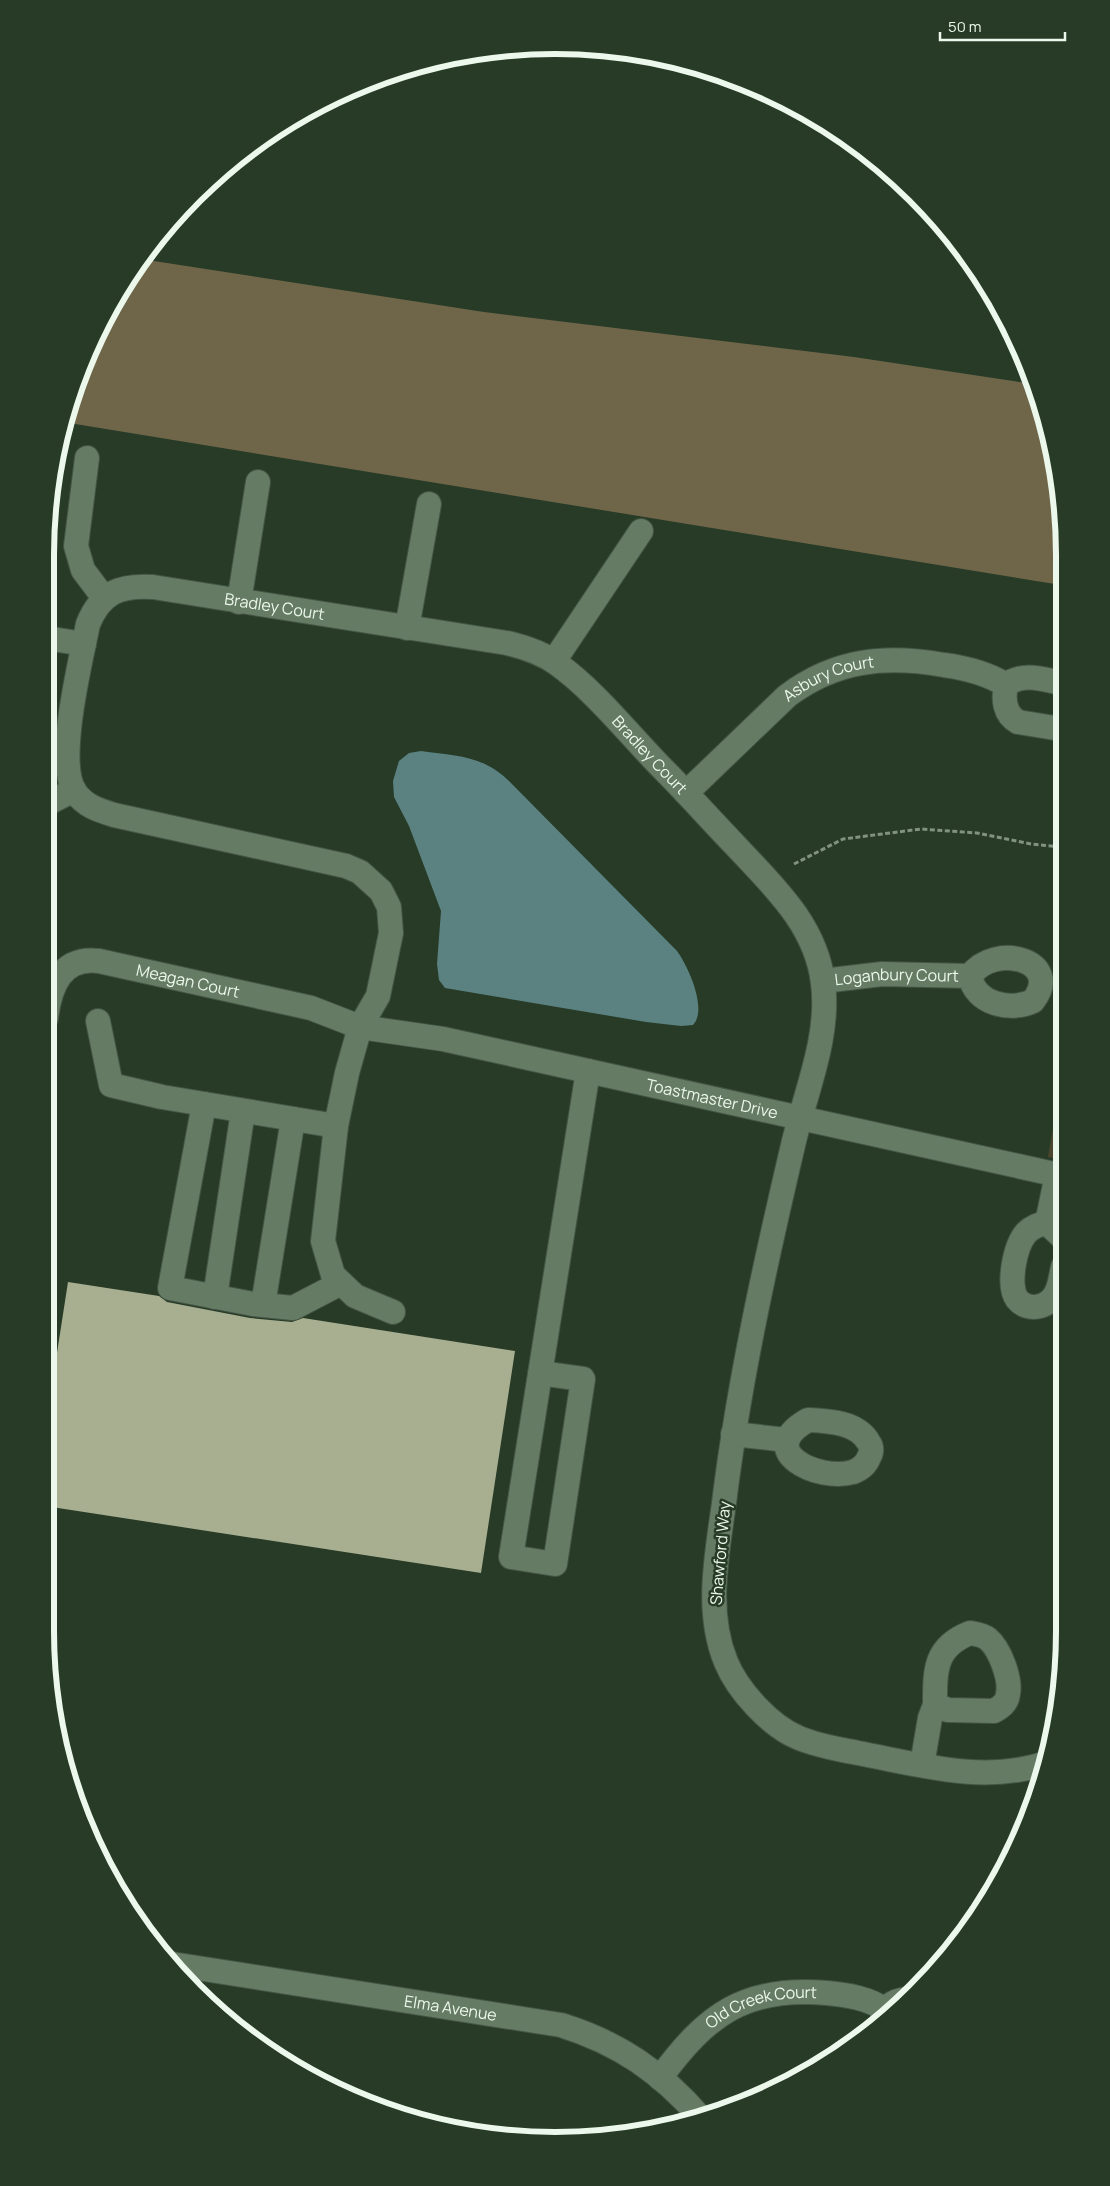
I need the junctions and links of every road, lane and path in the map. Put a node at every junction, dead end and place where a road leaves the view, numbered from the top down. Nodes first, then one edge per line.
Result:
1 (88, 458) dead end
2 (258, 482) dead end
3 (428, 504) dead end
4 (641, 531) dead end
5 (104, 598) junction
6 (239, 602) junction
7 (407, 628) junction
8 (54, 639) edge
9 (84, 644) junction
10 (554, 661) junction
11 (1056, 682) edge
12 (1006, 685) junction
13 (1056, 728) edge
14 (74, 790) junction
15 (686, 793) junction
16 (54, 800) edge
17 (1056, 847) edge
18 (794, 864) dead end
19 (970, 976) dead end
20 (823, 982) junction
21 (54, 983) edge
22 (98, 1021) dead end
23 (360, 1028) junction
24 (588, 1071) junction
25 (204, 1104) junction
26 (243, 1111) junction
27 (800, 1118) junction
28 (292, 1119) junction
29 (336, 1126) junction
30 (1056, 1174) edge
31 (1055, 1231) edge
32 (341, 1283) junction
33 (1056, 1294) edge
34 (215, 1297) junction
35 (263, 1305) junction
36 (392, 1312) dead end
37 (540, 1373) junction
38 (733, 1434) junction
39 (787, 1440) dead end
40 (934, 1705) dead end
41 (922, 1765) junction
42 (1038, 1765) edge
43 (182, 1966) edge
44 (880, 2012) edge
45 (660, 2078) junction
46 (696, 2112) edge

1 - 5 street
2 - 6 street
3 - 7 street
4 - 10 street
5 - 6 street, Bradley Court
5 - 9 street
6 - 7 street, Bradley Court
7 - 10 street, Bradley Court
8 - 9 street
9 - 14 street
10 - 15 street, Bradley Court
11 - 12 street
12 - 13 street
12 - 15 street, Asbury Court
14 - 16 street
14 - 23 street
15 - 20 street, Bradley Court
17 - 18 path
19 - 20 street, Loganbury Court
20 - 27 street, Bradley Court
21 - 23 street, Meagan Court
22 - 25 street
23 - 24 street, Toastmaster Drive
23 - 29 street
24 - 27 street, Toastmaster Drive
24 - 37 street
25 - 26 street
25 - 34 street
26 - 28 street
26 - 34 street
27 - 30 street, Toastmaster Drive
27 - 38 street, Shawford Way
28 - 29 street
28 - 35 street
29 - 32 street
31 - 33 street
32 - 35 street
32 - 36 street
34 - 35 street
37 - 37 street
38 - 39 street
38 - 41 street, Shawford Way
40 - 41 street
41 - 42 street, Shawford Way
43 - 45 street, Elma Avenue
44 - 45 street, Old Creek Court
45 - 46 street, Elma Avenue

